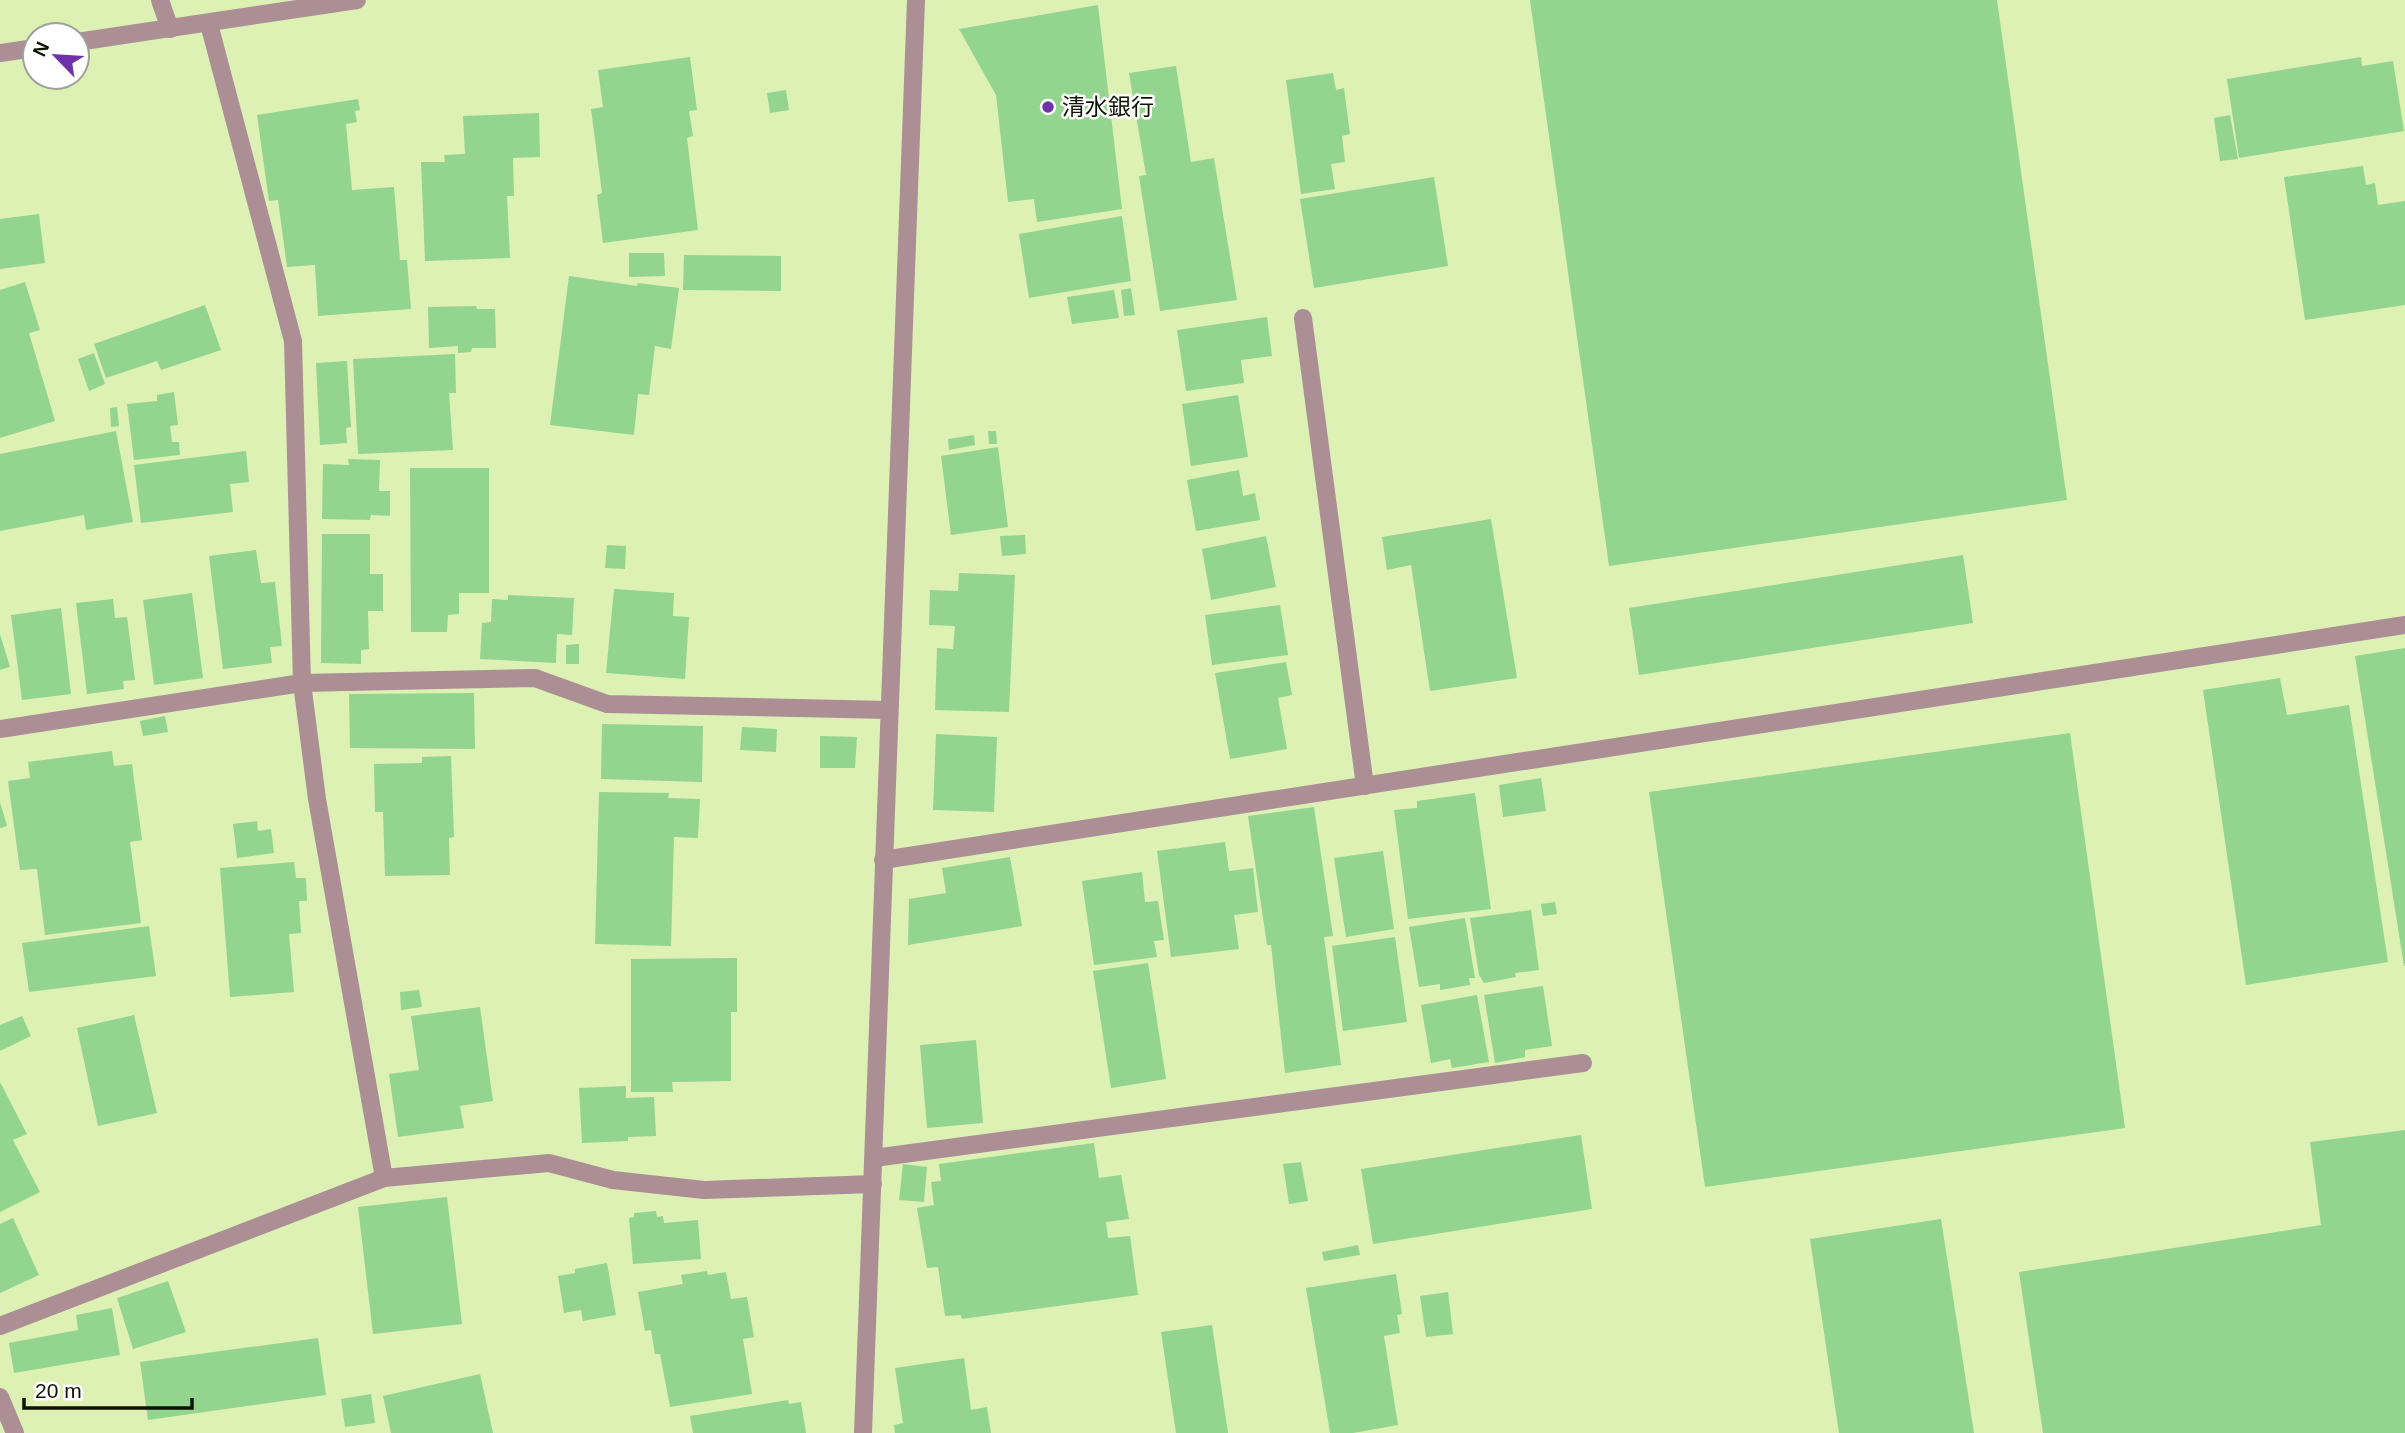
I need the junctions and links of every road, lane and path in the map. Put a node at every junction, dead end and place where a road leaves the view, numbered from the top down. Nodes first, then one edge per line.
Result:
1 (160, 0) edge
2 (357, 0) edge
3 (916, 0) edge
4 (209, 24) junction
5 (170, 29) junction
6 (91, 40) edge
7 (21, 50) edge
8 (0, 53) edge
9 (1303, 317) dead end
10 (2405, 625) edge
11 (302, 683) junction
12 (888, 710) junction
13 (0, 729) edge
14 (1365, 786) junction
15 (883, 860) junction
16 (1583, 1063) dead end
17 (874, 1158) junction
18 (384, 1178) junction
19 (873, 1184) junction
20 (0, 1326) edge
21 (0, 1397) edge
22 (15, 1433) edge
23 (863, 1433) edge

1 - 5 street
2 - 4 street
3 - 12 street
4 - 5 street
4 - 11 street
5 - 6 street
7 - 8 street
9 - 14 street
10 - 14 street
11 - 12 street
11 - 13 street
11 - 18 street
12 - 15 street
14 - 15 street
15 - 17 street
16 - 17 street
17 - 19 street
18 - 19 street
18 - 20 street
19 - 23 street
21 - 22 street

